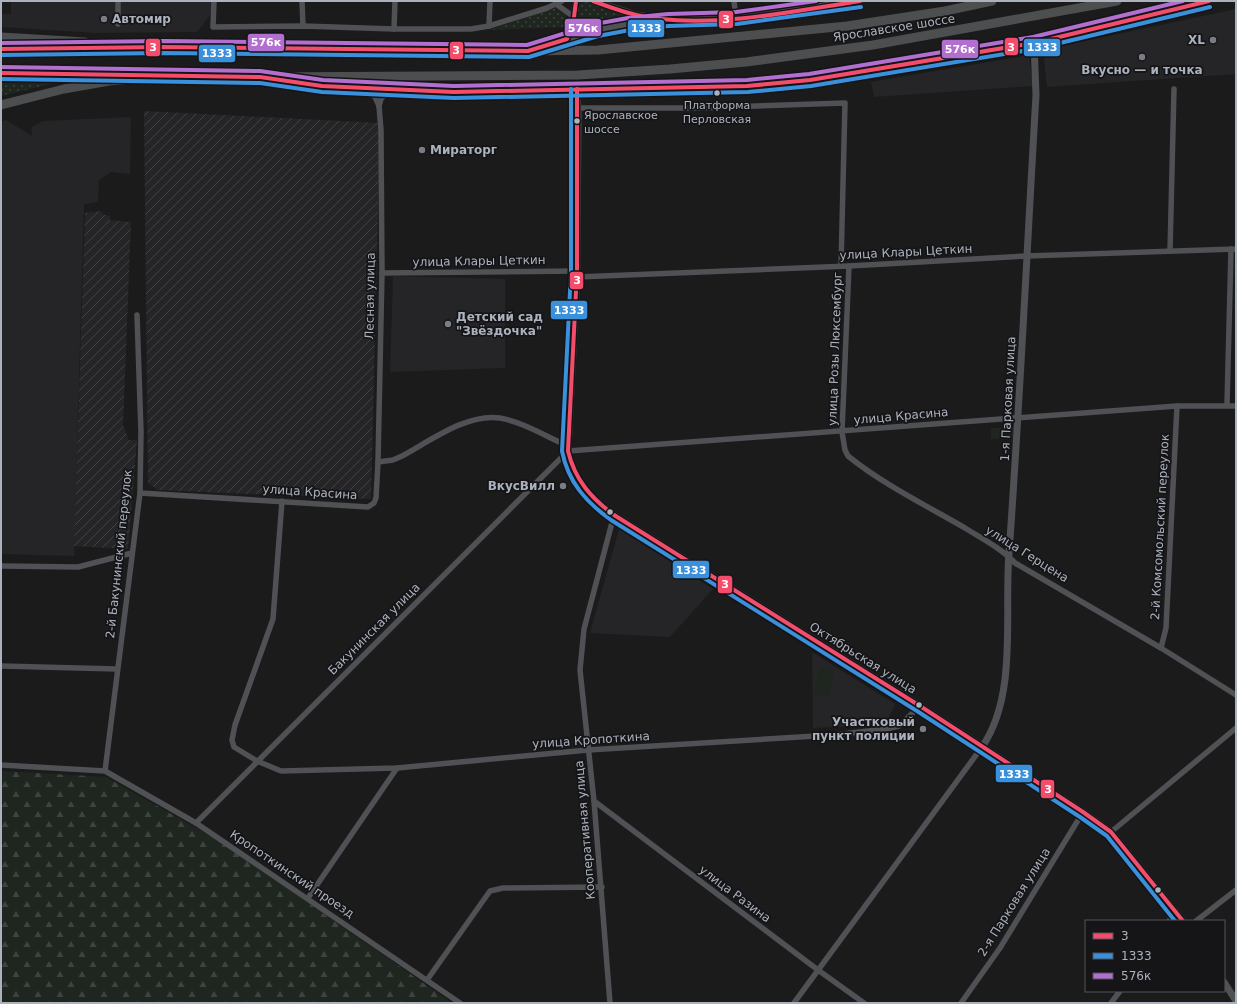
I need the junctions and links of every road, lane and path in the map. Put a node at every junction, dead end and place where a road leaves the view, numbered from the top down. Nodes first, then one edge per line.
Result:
1 (118, 1) edge
2 (214, 1) edge
3 (302, 1) edge
4 (395, 1) edge
5 (490, 1) edge
6 (562, 1) edge
7 (576, 1) edge
8 (593, 1) edge
9 (734, 1) edge
10 (860, 1) edge
11 (992, 1) edge
12 (1117, 1) edge
13 (1209, 1) edge
14 (833, 3) edge
15 (556, 4) junction
16 (574, 17) junction
17 (736, 18) junction
18 (668, 20) junction
19 (118, 24) dead end
20 (303, 26) junction
21 (489, 26) junction
22 (394, 29) junction
23 (1, 37) edge
24 (567, 39) junction
25 (1034, 43) junction
26 (164, 47) junction
27 (1, 49) edge
28 (528, 51) junction
29 (1, 73) edge
30 (183, 75) junction
31 (260, 77) junction
32 (364, 88) junction
33 (390, 89) junction
34 (576, 89) junction
35 (1174, 89) dead end
36 (1, 105) edge
37 (379, 106) junction
38 (578, 108) junction
39 (1233, 249) edge
40 (1170, 251) junction
41 (1027, 256) junction
42 (842, 266) junction
43 (849, 266) junction
44 (382, 273) junction
45 (577, 274) junction
46 (137, 315) dead end
47 (1227, 405) junction
48 (1177, 406) junction
49 (1236, 406) edge
50 (1019, 418) junction
51 (842, 432) junction
52 (568, 449) junction
53 (378, 462) junction
54 (140, 493) junction
55 (282, 501) junction
56 (614, 515) junction
57 (132, 553) junction
58 (1009, 556) junction
59 (1, 566) edge
60 (1161, 648) junction
61 (1, 666) edge
62 (117, 669) junction
63 (1236, 695) edge
64 (920, 706) junction
65 (1236, 728) edge
66 (982, 747) junction
67 (588, 750) junction
68 (257, 761) junction
69 (1, 765) edge
70 (397, 768) junction
71 (105, 771) junction
72 (594, 801) junction
73 (1083, 812) junction
74 (196, 823) junction
75 (1111, 832) junction
76 (602, 887) junction
77 (1236, 890) edge
78 (308, 898) junction
79 (1176, 911) junction
80 (1170, 920) edge
81 (1182, 920) edge
82 (1197, 920) edge
83 (818, 970) junction
84 (427, 980) junction
85 (1225, 984) edge
86 (1119, 992) edge
87 (1236, 1001) edge
88 (460, 1003) edge
89 (610, 1003) edge
90 (794, 1003) edge
91 (864, 1003) edge
92 (961, 1003) edge
93 (1111, 1003) edge

1 - 19 street
2 - 20 street
3 - 20 street
4 - 22 street
5 - 21 street
6 - 15 street
7 - 16 street
8 - 18 street
9 - 17 street
10 - 14 street
11 - 28 main road, Ярославское шоссе
12 - 31 main road, Ярославское шоссе
13 - 25 street
14 - 17 street
15 - 16 street
15 - 21 street
16 - 24 street
17 - 18 street
18 - 24 street
20 - 22 street
21 - 22 street
23 - 26 main road
24 - 28 street
25 - 34 street
25 - 41 street, 1-я Парковая улица
26 - 27 main road, Ярославское шоссе
26 - 28 main road, Ярославское шоссе
29 - 30 main road, Ярославское шоссе
30 - 31 main road, Ярославское шоссе
30 - 36 main road
31 - 32 street
32 - 33 street
32 - 37 street
33 - 34 street
33 - 37 street
34 - 38 street, Октябрьская улица
35 - 40 street
37 - 44 street, Лесная улица
38 - 42 street, улица Розы Люксембург
38 - 45 street, Октябрьская улица
39 - 40 street, улица Клары Цеткин
39 - 47 street
40 - 41 street, улица Клары Цеткин
41 - 43 street, улица Клары Цеткин
41 - 50 street, 1-я Парковая улица
42 - 43 street, улица Клары Цеткин
42 - 45 street, улица Клары Цеткин
43 - 51 street, улица Розы Люксембург
44 - 45 street, улица Клары Цеткин
44 - 53 street, Лесная улица
45 - 52 street, Октябрьская улица
46 - 54 street, 2-й Бакунинский переулок
47 - 48 street, улица Красина
47 - 49 street, улица Красина
48 - 50 street, улица Красина
48 - 60 street, 2-й Комсомольский переулок
50 - 51 street, улица Красина
50 - 58 street, 1-я Парковая улица
51 - 52 street, улица Красина
51 - 58 street, улица Герцена
52 - 53 street, улица Красина
52 - 56 street, Октябрьская улица
52 - 68 street, Бакунинская улица
53 - 55 street, улица Красина
54 - 55 street, улица Красина
54 - 57 street, 2-й Бакунинский переулок
55 - 68 street, улица Кропоткина
56 - 64 street, Октябрьская улица
56 - 67 street, Кооперативная улица
57 - 59 street
57 - 62 street, 2-й Бакунинский переулок
58 - 60 street, улица Герцена
58 - 66 street, 1-я Парковая улица
60 - 63 street, улица Герцена
61 - 62 street
62 - 71 street, 2-й Бакунинский переулок
64 - 66 street, Октябрьская улица
64 - 67 street, улица Кропоткина
65 - 75 street
66 - 73 street, Октябрьская улица
66 - 83 street, 1-я Парковая улица
67 - 70 street, улица Кропоткина
67 - 72 street, Кооперативная улица
68 - 70 street, улица Кропоткина
68 - 74 street, Бакунинская улица
69 - 71 street
70 - 78 street
71 - 74 street, Кропоткинский проезд
72 - 76 street, Кооперативная улица
72 - 83 street, улица Разина
73 - 75 street, Октябрьская улица
73 - 92 street, 2-я Парковая улица
74 - 78 street, Кропоткинский проезд
75 - 79 street, Октябрьская улица
76 - 84 street
76 - 89 street, Кооперативная улица
77 - 82 street
78 - 84 street, Кропоткинский проезд
79 - 80 street
79 - 81 street, Октябрьская улица
83 - 90 street, 1-я Парковая улица
83 - 91 street, улица Разина
84 - 88 street, Кропоткинский проезд
85 - 87 street
86 - 93 street

